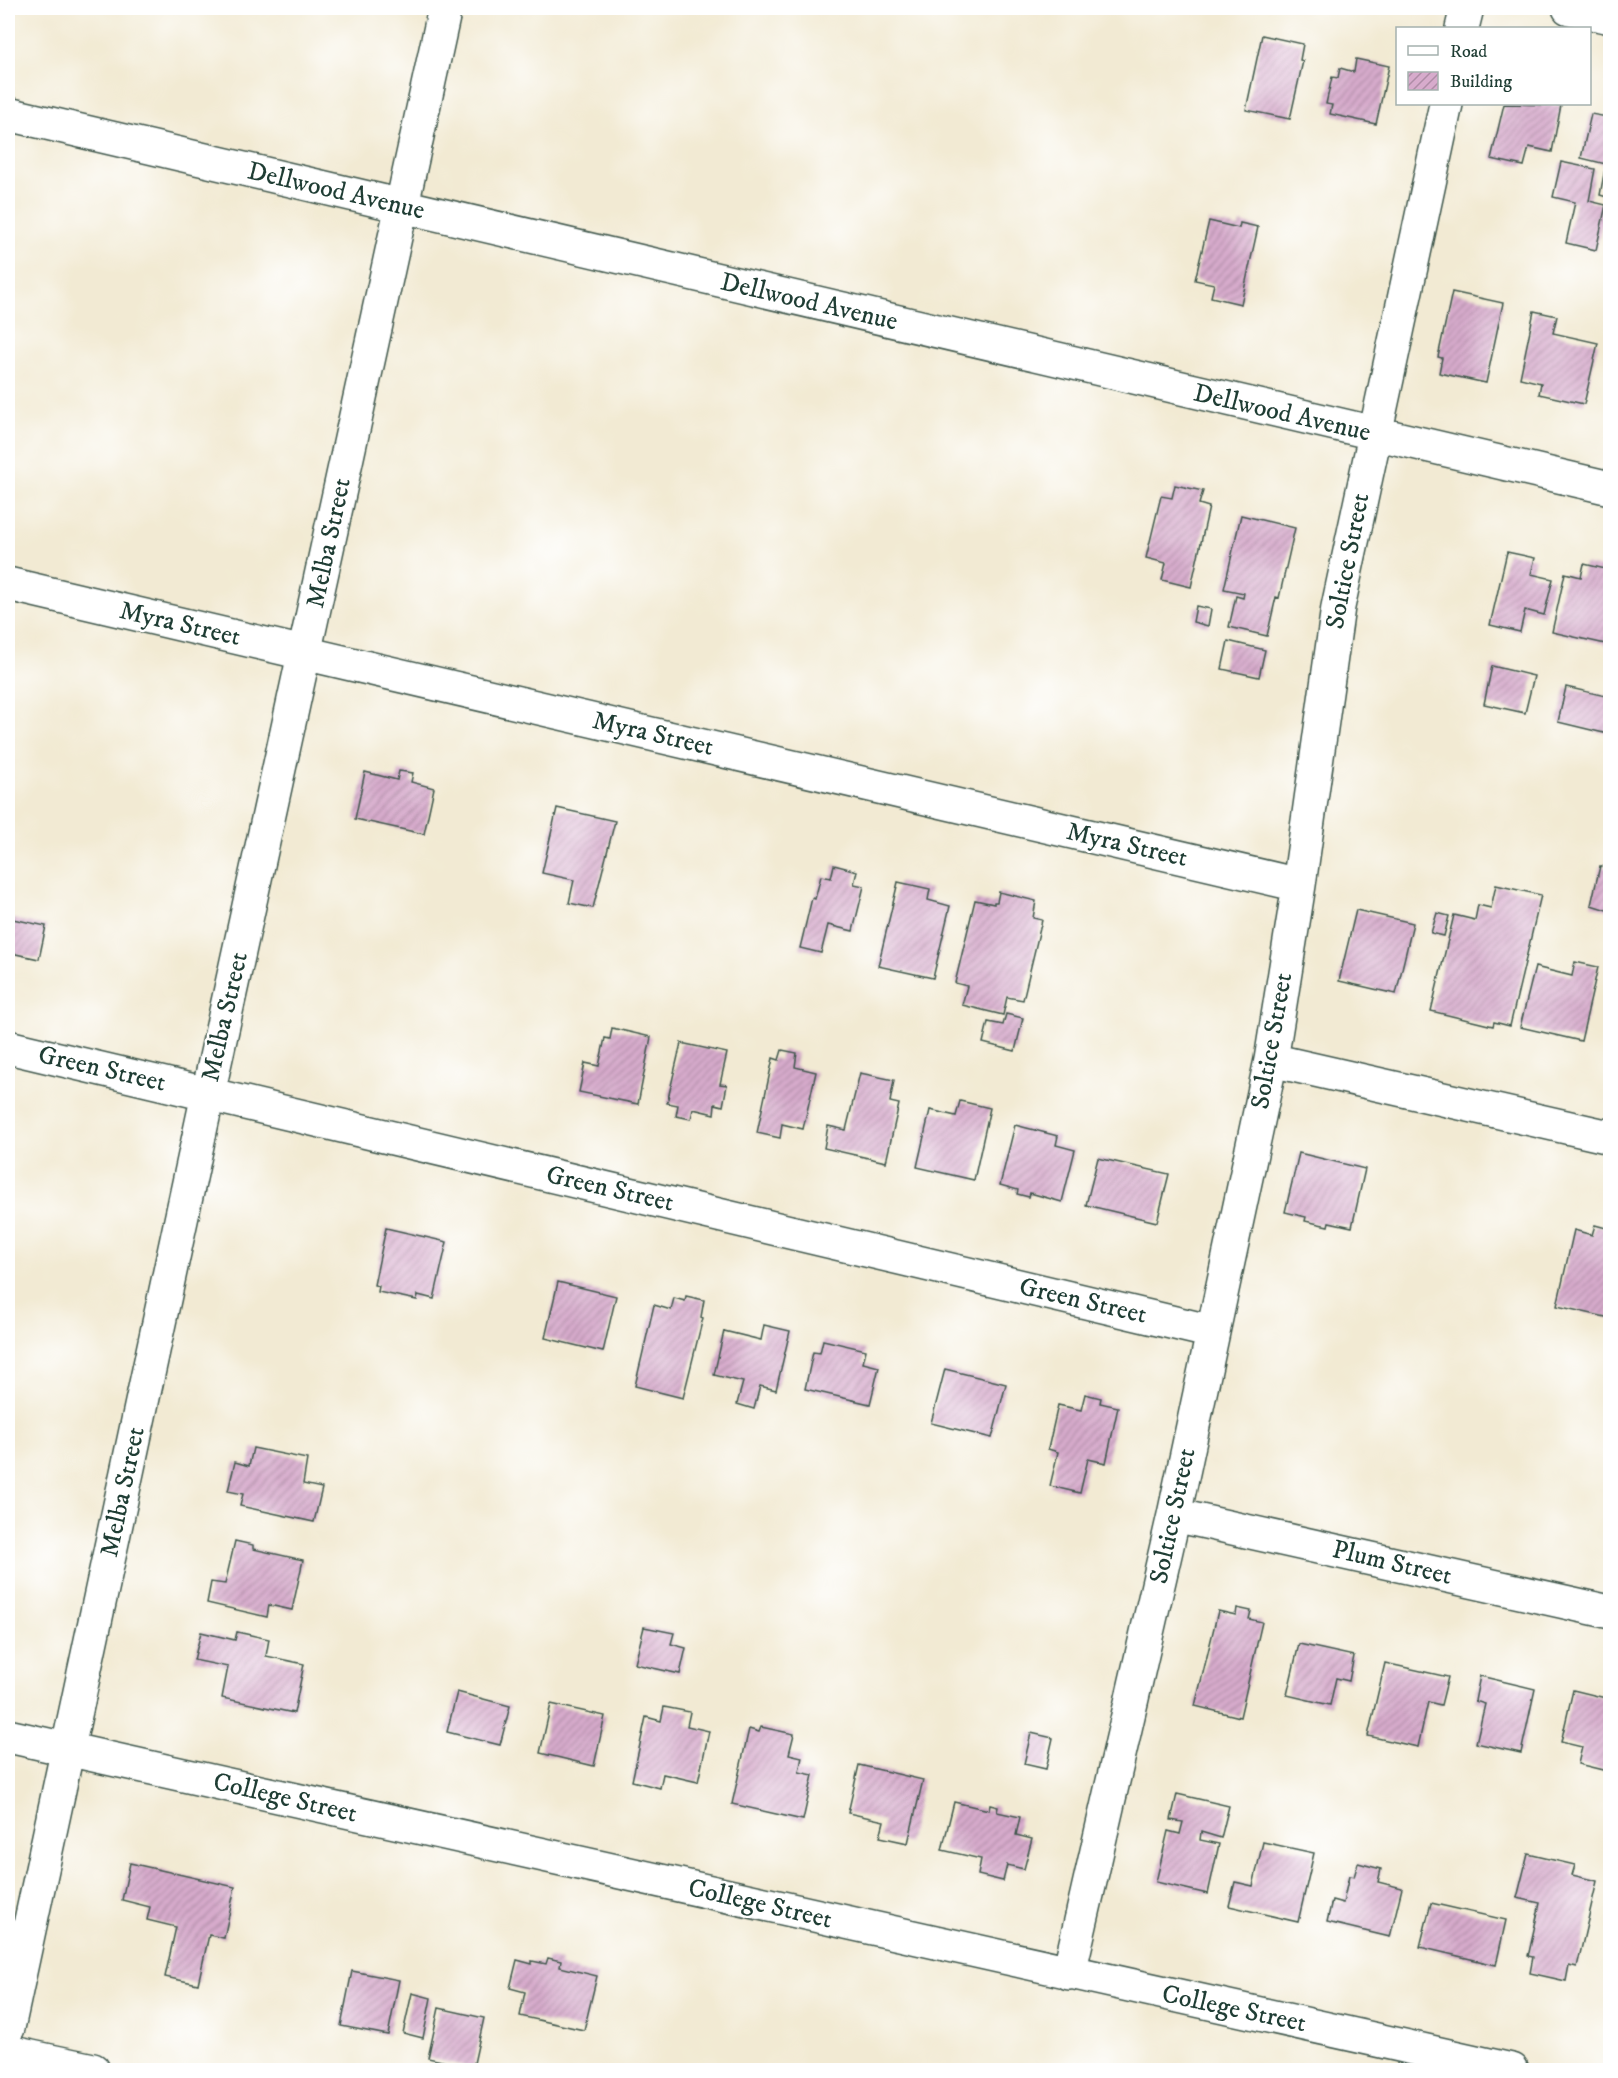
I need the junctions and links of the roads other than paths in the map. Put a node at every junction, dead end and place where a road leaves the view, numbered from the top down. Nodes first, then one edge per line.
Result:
1 (445, 8) edge
2 (1467, 8) edge
3 (1569, 8) edge
4 (1611, 17) edge
5 (1462, 27) edge
6 (1446, 105) edge
7 (8, 114) edge
8 (402, 207) junction
9 (1374, 434) junction
10 (1611, 489) edge
11 (8, 584) edge
12 (305, 653) junction
13 (1299, 885) junction
14 (8, 1047) edge
15 (1271, 1060) junction
16 (208, 1094) junction
17 (1611, 1137) edge
18 (1212, 1332) junction
19 (1174, 1515) junction
20 (1611, 1612) edge
21 (8, 1736) edge
22 (68, 1749) junction
23 (1069, 1973) junction
24 (8, 2028) edge
25 (8, 2052) edge
26 (93, 2070) edge
27 (1512, 2070) edge

1 - 8 street, Melba Street
2 - 5 street
3 - 4 street
6 - 9 street, Soltice Street
7 - 8 street, Dellwood Avenue
8 - 9 street, Dellwood Avenue
8 - 12 street, Melba Street
9 - 10 street, Dellwood Avenue
9 - 13 street, Soltice Street
11 - 12 street, Myra Street
12 - 13 street, Myra Street
12 - 16 street, Melba Street
13 - 15 street, Soltice Street
14 - 16 street, Green Street
15 - 17 street
15 - 18 street, Soltice Street
16 - 18 street, Green Street
16 - 22 street, Melba Street
18 - 19 street, Soltice Street
19 - 20 street, Plum Street
19 - 23 street, Soltice Street
21 - 22 street, College Street
22 - 23 street, College Street
22 - 24 street, Melba Street
23 - 27 street, College Street
25 - 26 street

